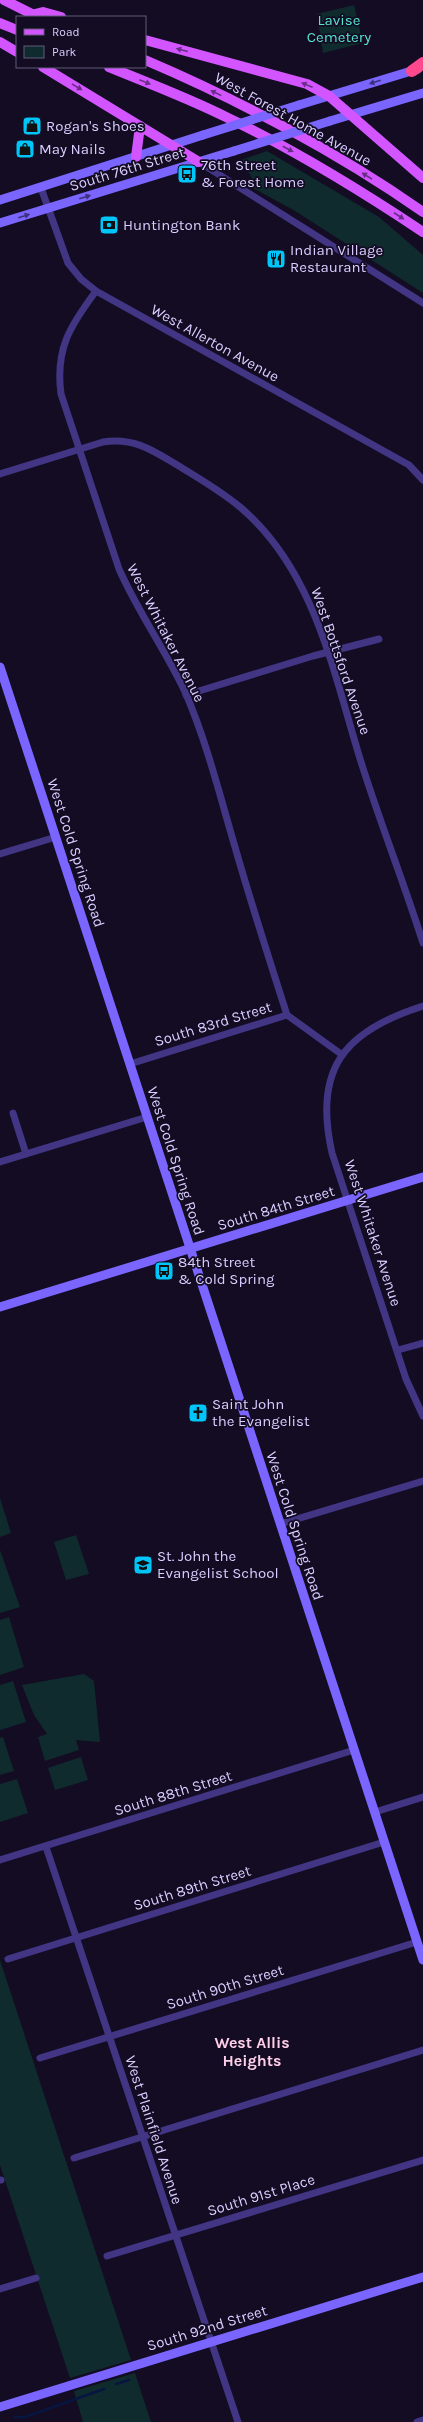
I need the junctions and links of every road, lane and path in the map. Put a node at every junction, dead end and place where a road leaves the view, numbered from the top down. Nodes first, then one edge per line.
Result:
1 (4, 0) edge
2 (36, 15) edge
3 (57, 16) edge
4 (0, 23) edge
5 (16, 30) edge
6 (146, 40) edge
7 (0, 42) edge
8 (16, 51) edge
9 (146, 60) edge
10 (423, 63) edge
11 (45, 68) edge
12 (111, 68) edge
13 (418, 69) edge
14 (423, 93) edge
15 (329, 96) junction
16 (350, 115) junction
17 (140, 126) junction
18 (171, 146) junction
19 (136, 157) junction
20 (199, 162) junction
21 (423, 178) edge
22 (41, 188) junction
23 (0, 200) edge
24 (48, 209) junction
25 (423, 212) edge
26 (0, 223) edge
27 (423, 232) edge
28 (96, 291) junction
29 (423, 303) edge
30 (79, 448) junction
31 (0, 474) edge
32 (423, 480) edge
33 (379, 639) dead end
34 (327, 653) junction
35 (0, 667) edge
36 (186, 695) junction
37 (56, 837) junction
38 (0, 854) edge
39 (423, 943) edge
40 (423, 1006) edge
41 (286, 1015) junction
42 (341, 1054) junction
43 (130, 1064) junction
44 (13, 1113) dead end
45 (147, 1117) junction
46 (26, 1154) junction
47 (0, 1162) edge
48 (423, 1177) edge
49 (348, 1201) junction
50 (191, 1250) junction
51 (0, 1307) edge
52 (423, 1343) edge
53 (398, 1350) junction
54 (423, 1416) edge
55 (423, 1481) edge
56 (280, 1524) junction
57 (354, 1750) junction
58 (423, 1797) edge
59 (375, 1812) junction
60 (384, 1842) junction
61 (46, 1847) junction
62 (0, 1860) edge
63 (76, 1937) junction
64 (417, 1942) junction
65 (8, 1959) dead end
66 (423, 1960) edge
67 (109, 2036) junction
68 (423, 2050) edge
69 (40, 2058) dead end
70 (142, 2136) junction
71 (74, 2158) dead end
72 (423, 2160) edge
73 (175, 2235) junction
74 (107, 2256) dead end
75 (423, 2277) edge
76 (36, 2278) dead end
77 (0, 2289) edge
78 (210, 2341) junction
79 (0, 2407) edge
80 (423, 2420) edge
81 (238, 2422) edge
82 (417, 2422) edge

1 - 2 main road
2 - 3 main road
4 - 5 main road
15 -> 6 main road
7 - 8 main road
25 -> 9 main road, West Forest Home Avenue
10 - 13 highway
11 -> 17 main road
12 -> 27 main road, West Forest Home Avenue
13 -> 15 street, South 76th Street
14 - 16 street, South 76th Street
15 - 16 main road
15 - 18 street, South 76th Street, bridge
16 - 20 street, South 76th Street, bridge
16 - 21 main road
17 - 18 main road
17 - 19 main road
18 - 19 street, South 76th Street
18 - 20 main road
19 - 22 street, South 76th Street
24 -> 20 street, South 76th Street
20 - 29 street
22 - 23 street, South 76th Street
22 - 24 street, West Allerton Avenue
26 -> 24 street, South 76th Street
24 - 28 street, West Allerton Avenue
28 - 30 street, West Whitaker Avenue
28 - 32 street, West Allerton Avenue
30 - 31 street, West Bottsford Avenue
30 - 34 street, West Bottsford Avenue
30 - 36 street, West Whitaker Avenue
33 - 34 street
34 - 36 street
34 - 39 street, West Bottsford Avenue
35 - 37 street, West Cold Spring Road
36 - 41 street, West Whitaker Avenue
37 - 38 street
37 - 43 street, West Cold Spring Road
40 - 42 street
41 - 42 street, South 83rd Street
41 - 43 street, South 83rd Street
42 - 49 street, West Whitaker Avenue
43 - 45 street, West Cold Spring Road
44 - 46 street
45 - 46 street
45 - 50 street, West Cold Spring Road
46 - 47 street
48 - 49 street, South 84th Street
49 - 50 street, South 84th Street
49 - 53 street, West Whitaker Avenue
50 - 51 street, South 84th Street
50 - 56 street, West Cold Spring Road
52 - 53 street
53 - 54 street, West Whitaker Avenue
55 - 56 street
56 - 57 street, West Cold Spring Road
57 - 59 street, West Cold Spring Road
57 - 61 street, South 88th Street
58 - 59 street
59 - 60 street, West Cold Spring Road
60 - 63 street, South 89th Street
60 - 64 street, West Cold Spring Road
61 - 62 street, South 88th Street
61 - 63 street, West Plainfield Avenue
63 - 65 street, South 89th Street
63 - 67 street, West Plainfield Avenue
64 - 66 street, West Cold Spring Road
64 - 67 street, South 90th Street
67 - 69 street, South 90th Street
67 - 70 street, West Plainfield Avenue
68 - 70 street
70 - 71 street
70 - 73 street, West Plainfield Avenue
72 - 73 street, South 91st Place
73 - 74 street, South 91st Place
73 - 78 street, West Plainfield Avenue
75 - 78 street, South 92nd Street
76 - 77 street
78 - 79 street, South 92nd Street
78 - 81 street, West Plainfield Avenue
80 - 82 street

